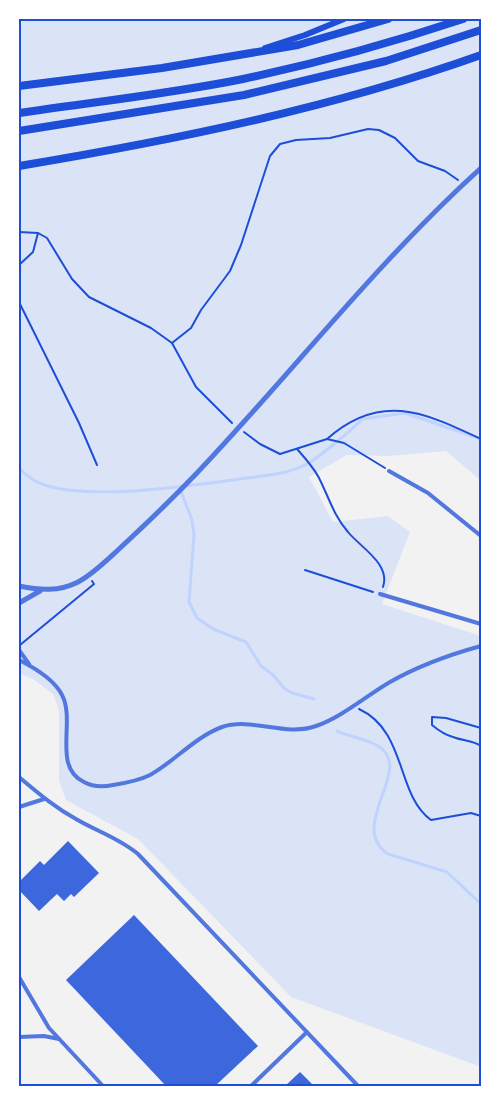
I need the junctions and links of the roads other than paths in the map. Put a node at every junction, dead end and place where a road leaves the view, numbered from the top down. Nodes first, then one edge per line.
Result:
1 (344, 19) edge
2 (388, 19) edge
3 (463, 19) edge
4 (481, 30) edge
5 (249, 53) junction
6 (481, 57) edge
7 (19, 86) edge
8 (19, 113) edge
9 (19, 131) edge
10 (19, 166) edge
11 (481, 168) edge
12 (389, 471) road end
13 (481, 536) edge
14 (19, 586) edge
15 (41, 591) junction
16 (380, 594) road end
17 (19, 604) edge
18 (481, 624) edge
19 (481, 646) edge
20 (19, 648) edge
21 (19, 660) edge
22 (30, 666) junction
23 (19, 777) edge
24 (44, 799) junction
25 (19, 807) edge
26 (19, 977) edge
27 (307, 1032) junction
28 (19, 1037) edge
29 (60, 1040) junction
30 (103, 1086) edge
31 (251, 1086) edge
32 (358, 1086) edge

1 - 5 main road
2 - 5 highway
3 - 8 highway
4 - 9 highway
5 - 7 highway
6 - 10 highway
11 - 15 street
12 - 13 street
14 - 15 street
15 - 17 street
16 - 18 street
19 - 22 street
20 - 22 street
21 - 22 street
23 - 24 street
24 - 25 street
24 - 27 street
26 - 29 street
27 - 31 street
27 - 32 street
28 - 29 street
29 - 30 street

